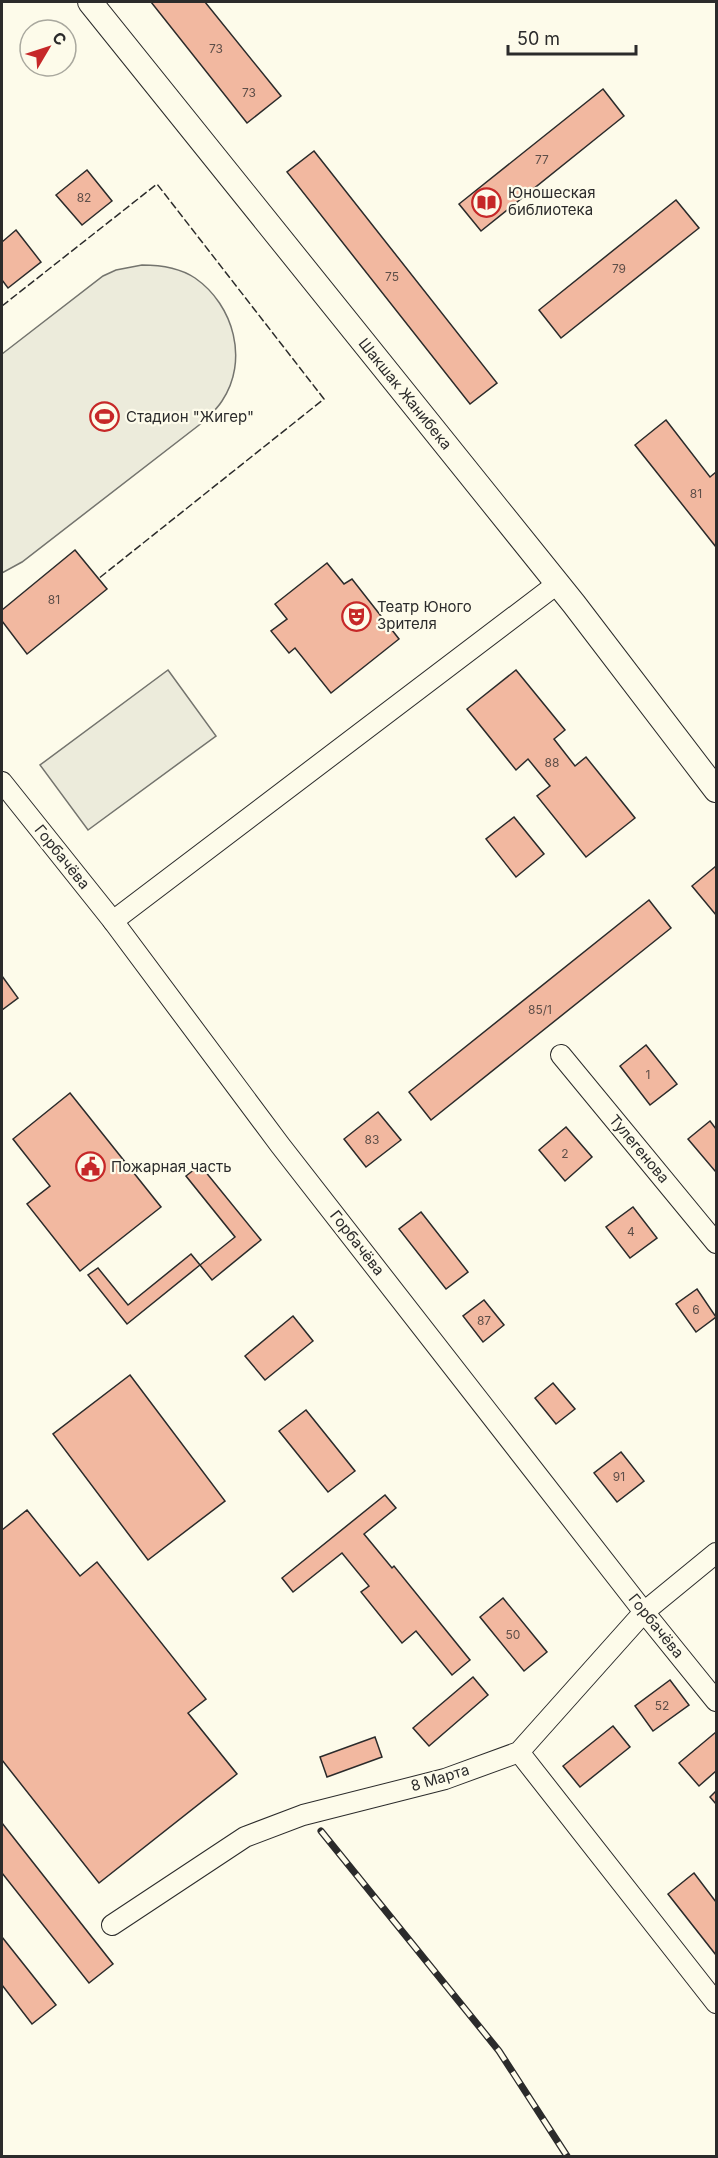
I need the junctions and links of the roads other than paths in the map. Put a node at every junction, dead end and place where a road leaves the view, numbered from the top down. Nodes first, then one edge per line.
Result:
1 (90, 2) edge
2 (557, 584) junction
3 (714, 781) edge
4 (2, 782) edge
5 (113, 921) junction
6 (561, 1055) dead end
7 (717, 1243) edge
8 (717, 1553) edge
9 (644, 1612) junction
10 (717, 1701) edge
11 (519, 1752) junction
12 (112, 1925) dead end
13 (717, 2003) edge

1 - 2 main road, Шакшак Жанибека
2 - 3 main road, Шакшак Жанибека
2 - 5 street
4 - 5 street, Горбачёва
5 - 9 street, Горбачёва
6 - 7 street, Тулегенова
8 - 9 street, 8 Марта
9 - 10 street, Горбачёва
9 - 11 street, 8 Марта
11 - 12 street, 8 Марта
11 - 13 street

